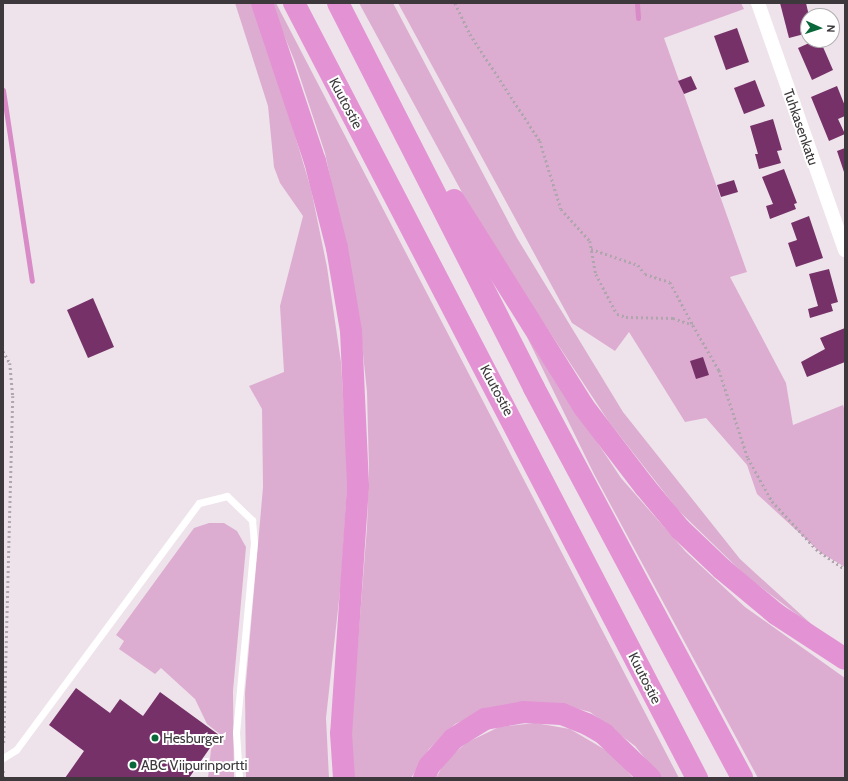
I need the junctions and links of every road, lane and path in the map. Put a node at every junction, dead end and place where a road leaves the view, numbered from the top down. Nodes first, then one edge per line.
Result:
1 (262, 3) edge
2 (294, 3) edge
3 (338, 3) edge
4 (454, 3) edge
5 (758, 3) edge
6 (374, 70) junction
7 (591, 249) junction
8 (845, 250) edge
9 (693, 325) junction
10 (3, 352) edge
11 (845, 569) edge
12 (845, 659) edge
13 (3, 758) edge
14 (3, 778) edge
15 (239, 778) edge
16 (344, 778) edge
17 (424, 778) edge
18 (650, 778) edge
19 (697, 778) edge
20 (742, 778) edge

1 - 16 highway
2 - 19 highway, Kuutostie
3 - 6 highway
4 - 7 path
5 - 8 street, Tuhkasenkatu
6 - 12 highway
6 - 20 highway
7 - 9 path
7 - 9 path
9 - 11 path
10 - 13 path
13 - 14 path
13 - 15 lane
17 - 18 highway

